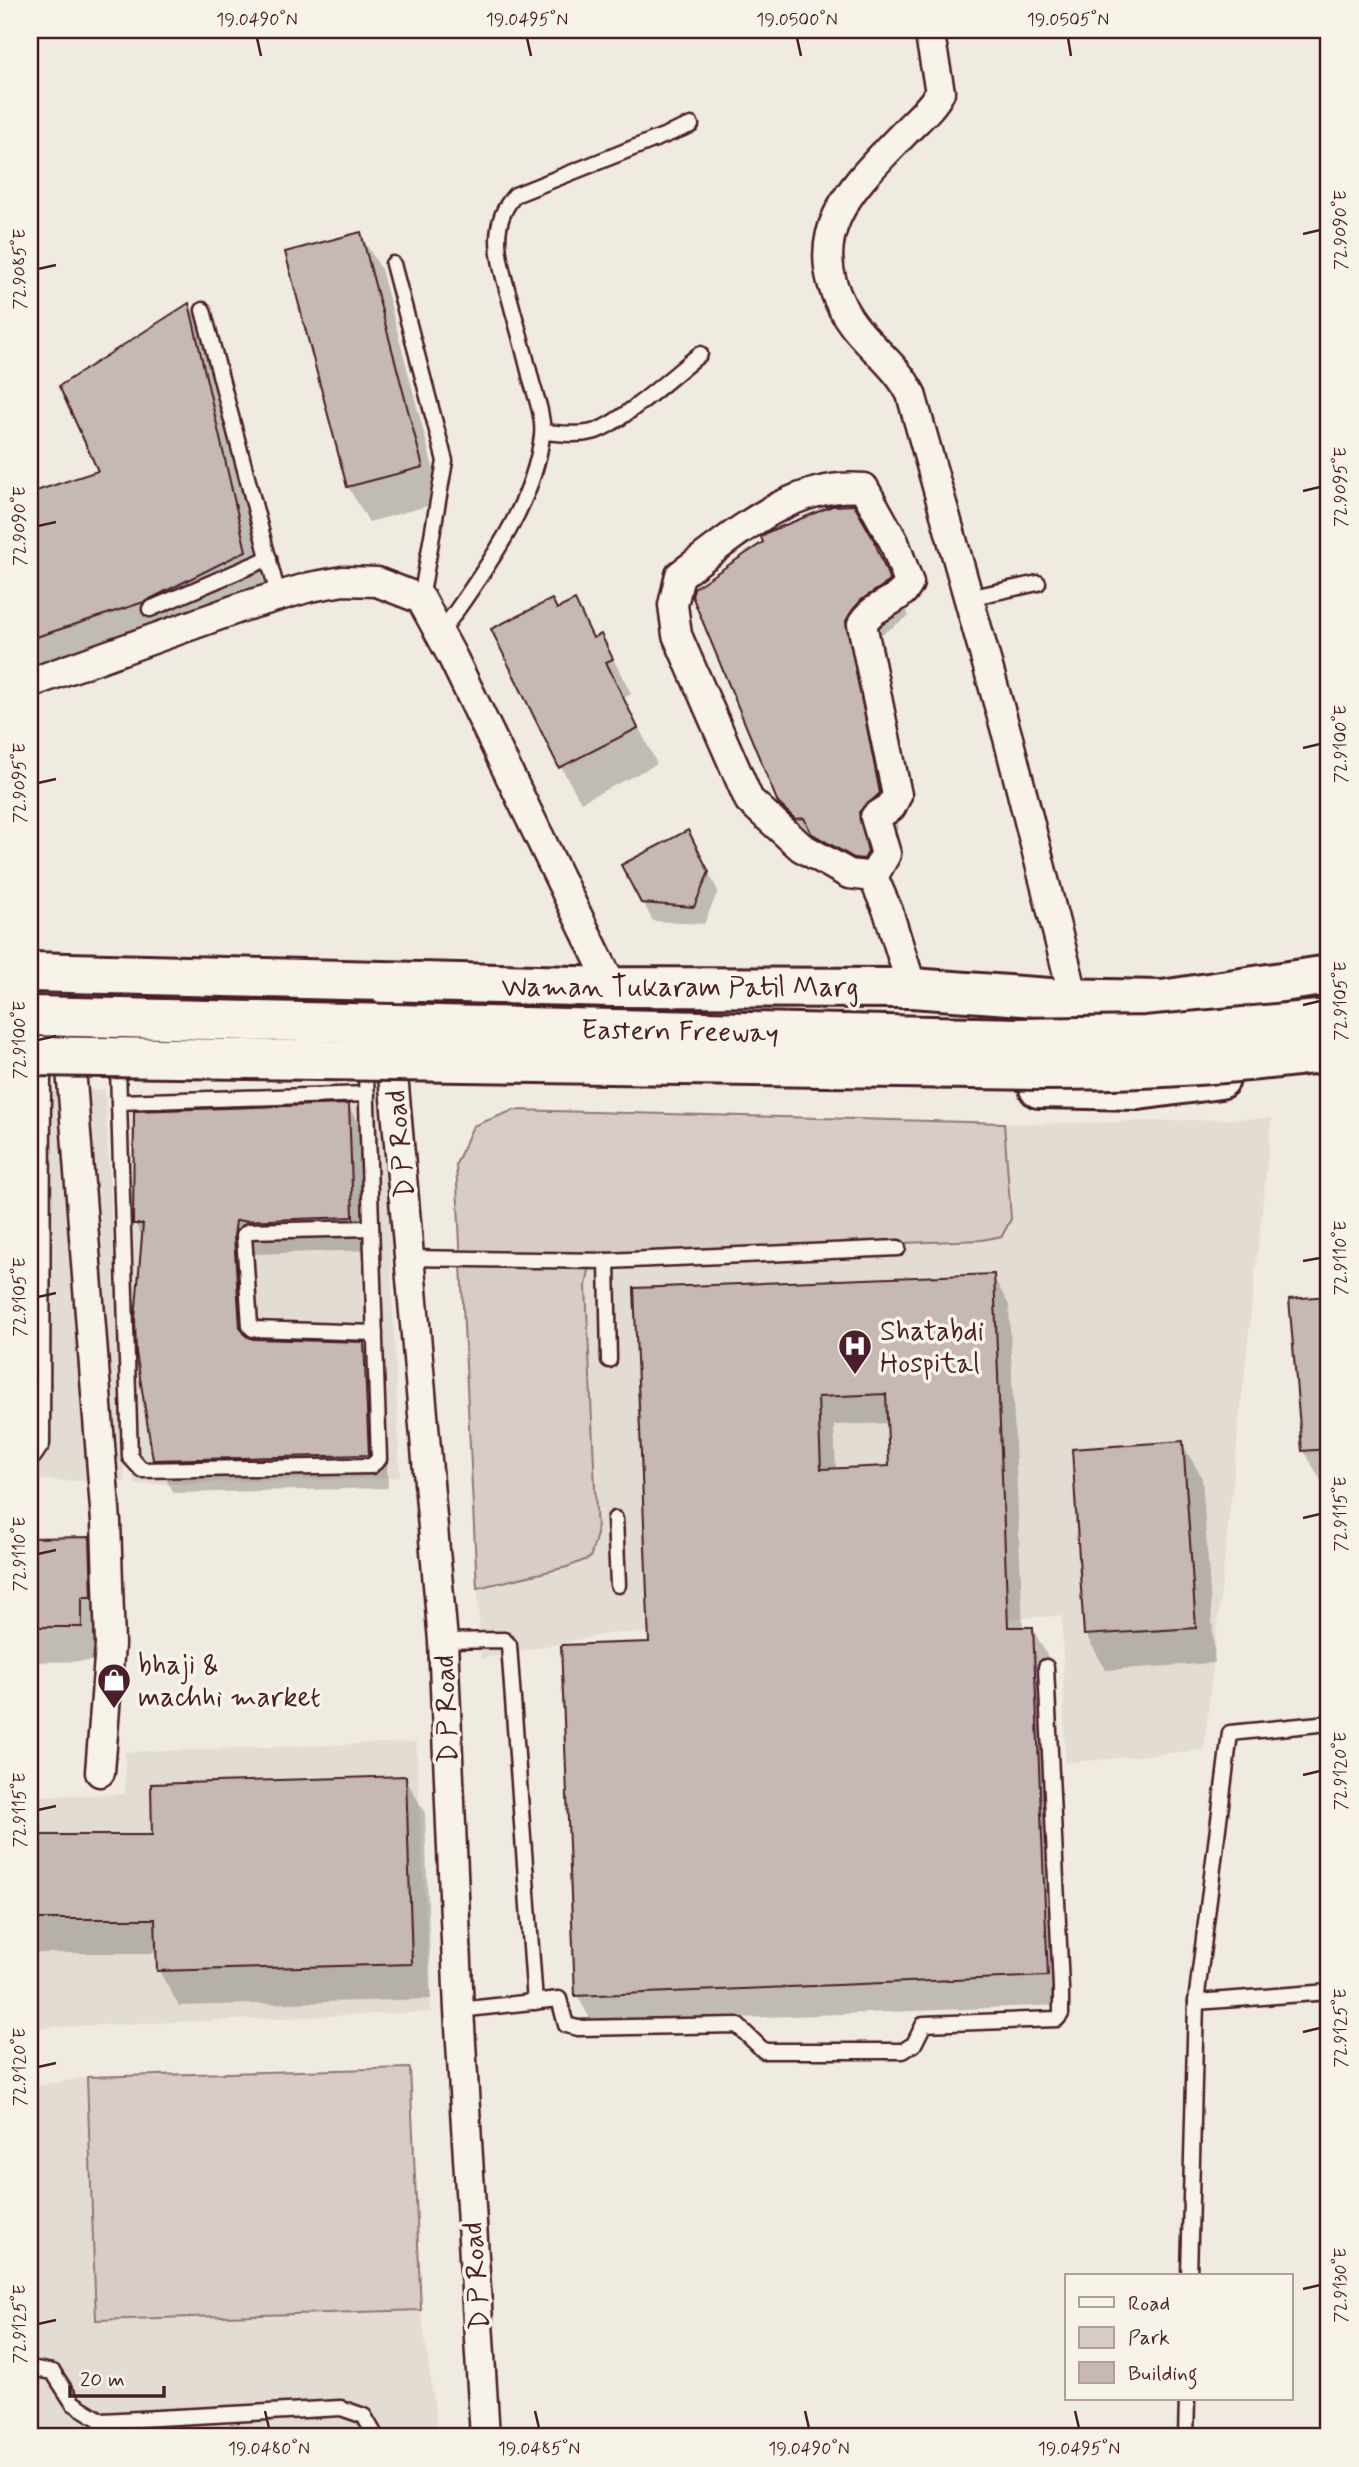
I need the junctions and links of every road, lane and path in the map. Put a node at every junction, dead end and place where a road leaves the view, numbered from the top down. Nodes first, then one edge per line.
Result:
1 (929, 30) edge
2 (691, 125) dead end
3 (393, 264) dead end
4 (203, 310) dead end
5 (700, 354) dead end
6 (542, 432) junction
7 (269, 558) junction
8 (1038, 583) dead end
9 (278, 595) junction
10 (968, 598) junction
11 (421, 599) junction
12 (150, 609) dead end
13 (440, 634) junction
14 (30, 683) edge
15 (873, 877) junction
16 (30, 972) edge
17 (1329, 975) edge
18 (388, 983) junction
19 (612, 988) junction
20 (912, 988) junction
21 (1074, 998) junction
22 (30, 1016) edge
23 (1329, 1019) edge
24 (1329, 1052) edge
25 (43, 1065) edge
26 (1329, 1065) edge
27 (375, 1081) junction
28 (118, 1086) junction
29 (371, 1228) junction
30 (898, 1248) dead end
31 (409, 1258) junction
32 (607, 1261) junction
33 (374, 1333) junction
34 (609, 1360) dead end
35 (30, 1456) edge
36 (615, 1519) dead end
37 (618, 1585) dead end
38 (443, 1641) junction
39 (1046, 1667) dead end
40 (1329, 1723) edge
41 (100, 1772) dead end
42 (1329, 1992) edge
43 (535, 2002) junction
44 (1196, 2002) junction
45 (458, 2010) junction
46 (1189, 2274) edge
47 (30, 2368) edge
48 (1187, 2400) edge
49 (376, 2437) edge
50 (485, 2437) edge
51 (1186, 2437) edge

1 - 10 street
2 - 6 lane
3 - 11 lane
4 - 7 lane
5 - 6 lane
6 - 13 lane
7 - 9 lane
7 - 12 lane
8 - 10 lane
9 - 11 street
9 - 14 street
10 - 21 street
11 - 13 street
13 - 19 street
15 - 15 street
15 - 20 street
16 - 18 main road, Waman Tukaram Patil Marg
17 - 21 main road, Waman Tukaram Patil Marg
18 - 19 main road, Waman Tukaram Patil Marg
18 - 27 street, D P Road
19 - 20 main road, Waman Tukaram Patil Marg
20 - 21 main road, Waman Tukaram Patil Marg
22 - 23 main road, Eastern Freeway, bridge
24 - 25 main road, Eastern Freeway, bridge
25 - 28 main road
25 - 35 lane
25 - 41 street
26 - 27 main road
27 - 28 main road
27 - 29 lane
27 - 31 street, D P Road
28 - 33 lane
29 - 33 lane
29 - 33 lane
30 - 32 lane
31 - 32 lane
31 - 38 street, D P Road
32 - 34 lane
36 - 37 lane
38 - 43 lane
38 - 45 street, D P Road
39 - 43 lane
40 - 44 lane
42 - 44 lane
43 - 45 lane
44 - 46 lane
45 - 50 street, D P Road
47 - 49 lane
48 - 51 lane

